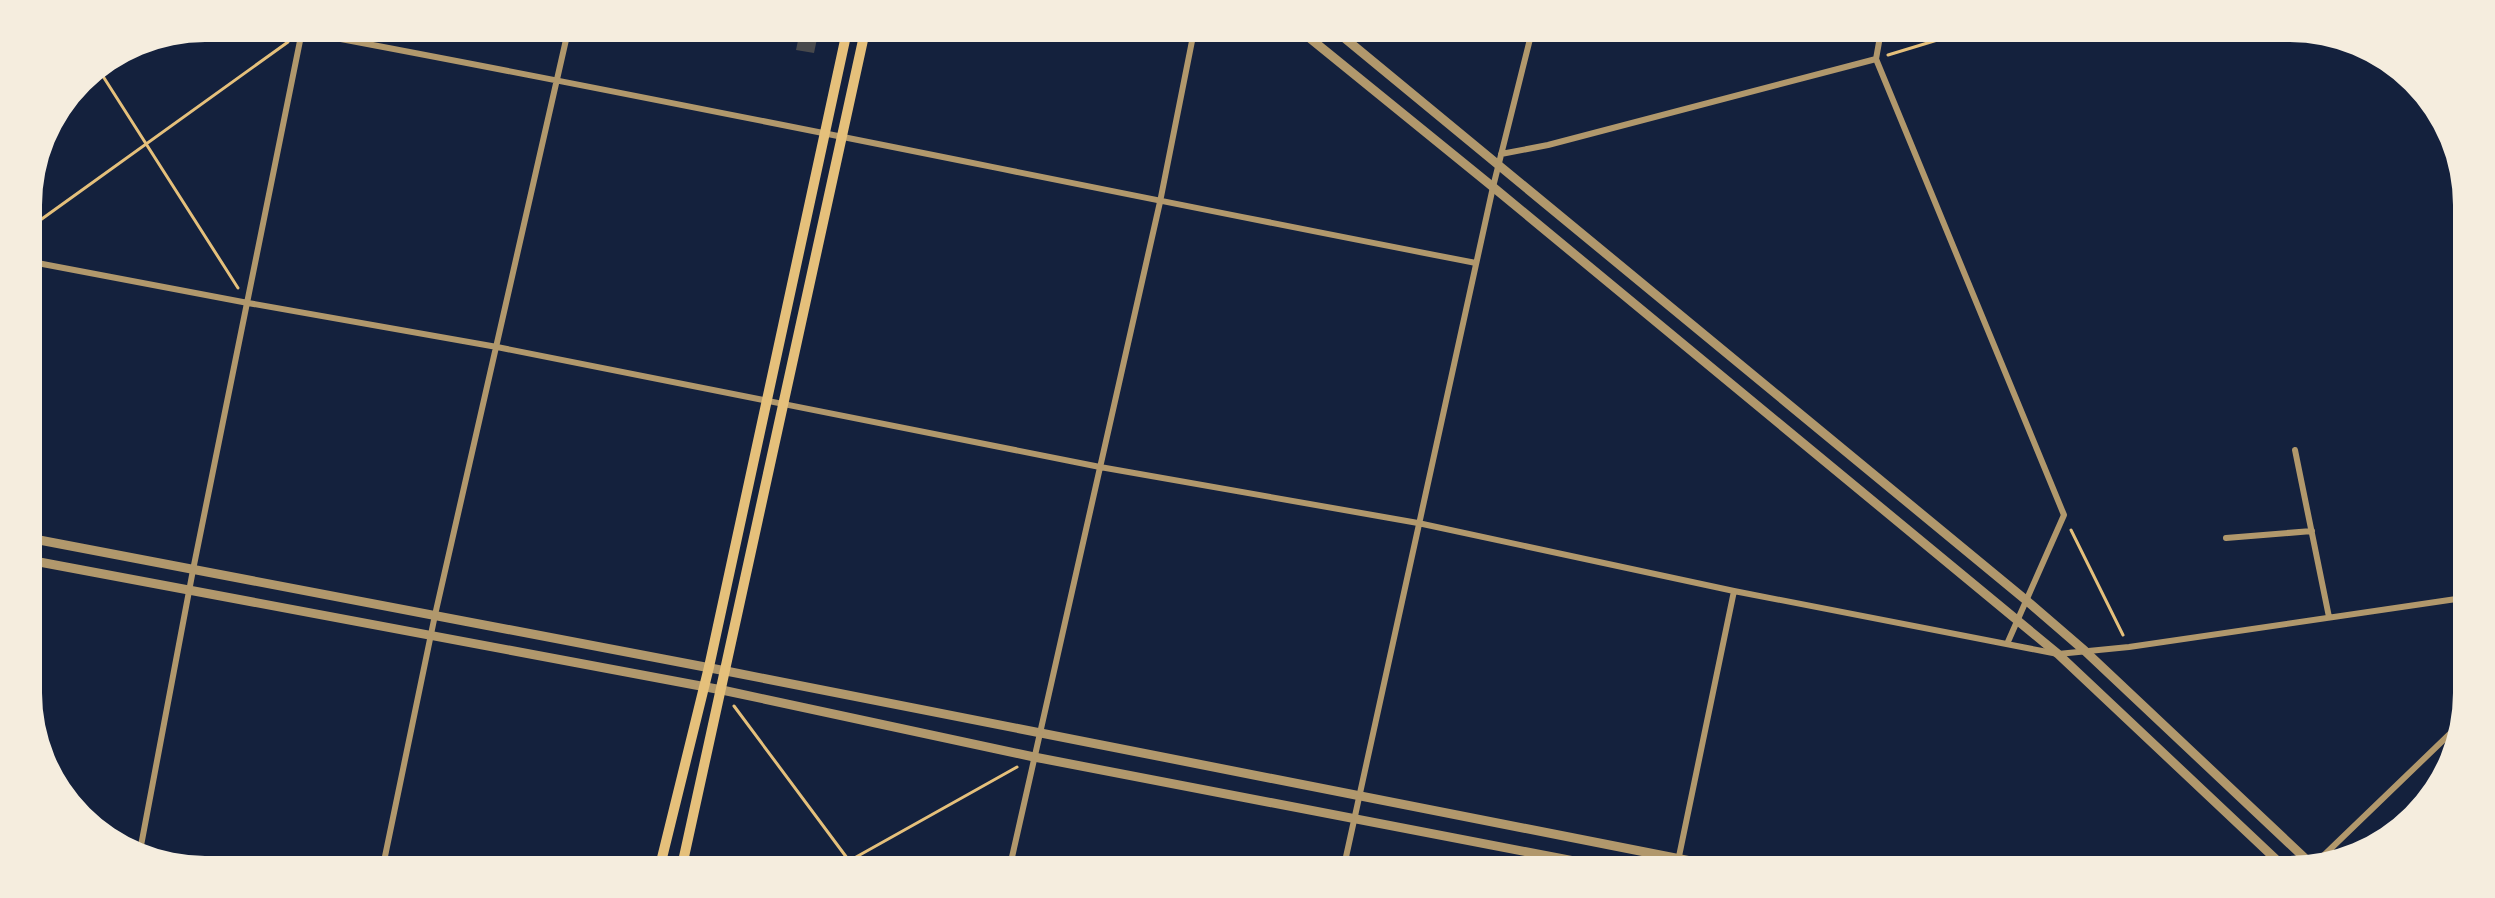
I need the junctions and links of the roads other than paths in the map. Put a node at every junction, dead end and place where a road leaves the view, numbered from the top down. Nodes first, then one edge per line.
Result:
1 (298, 42) edge
2 (351, 42) edge
3 (566, 42) edge
4 (845, 42) edge
5 (863, 42) edge
6 (1192, 42) edge
7 (1312, 42) edge
8 (1347, 42) edge
9 (1529, 42) edge
10 (1879, 42) edge
11 (1876, 59) junction
12 (557, 82) junction
13 (826, 132) junction
14 (843, 136) junction
15 (1501, 154) junction
16 (1498, 165) junction
17 (1493, 187) junction
18 (1160, 202) junction
19 (1476, 263) junction
20 (42, 264) edge
21 (248, 303) junction
22 (496, 346) junction
23 (766, 401) junction
24 (785, 404) junction
25 (2295, 450) dead end
26 (1100, 466) junction
27 (1418, 523) junction
28 (2312, 531) junction
29 (2226, 538) dead end
30 (42, 541) edge
31 (42, 562) edge
32 (193, 570) junction
33 (189, 590) junction
34 (1734, 591) junction
35 (2453, 599) edge
36 (2027, 601) junction
37 (435, 615) junction
38 (2329, 617) junction
39 (2018, 622) junction
40 (432, 634) junction
41 (2007, 644) junction
42 (2085, 651) junction
43 (2058, 654) junction
44 (709, 667) junction
45 (726, 670) junction
46 (704, 687) junction
47 (722, 690) junction
48 (1039, 735) junction
49 (2446, 737) edge
50 (1034, 757) junction
51 (1360, 795) junction
52 (1355, 818) junction
53 (142, 843) edge
54 (2328, 851) edge
55 (384, 856) edge
56 (662, 856) edge
57 (684, 856) edge
58 (1012, 856) edge
59 (1346, 856) edge
60 (1549, 856) edge
61 (1650, 856) edge
62 (1679, 856) edge
63 (2272, 856) edge
64 (2302, 856) edge

1 - 21 street
2 - 12 street
3 - 12 street
4 - 13 main road
5 - 14 main road
6 - 18 street
7 - 17 street
8 - 16 street
9 - 15 street
10 - 11 street
11 - 15 street
11 - 36 street
12 - 13 street
12 - 22 street
13 - 14 street
13 - 23 main road
14 - 18 street
14 - 24 main road
15 - 16 street
16 - 17 street
16 - 36 street
17 - 19 street
17 - 39 street
18 - 19 street
18 - 26 street
19 - 27 street
20 - 21 street
21 - 22 street
21 - 32 street
22 - 23 street
22 - 37 street
23 - 24 street
23 - 44 main road
24 - 26 street
24 - 45 main road
25 - 28 street
26 - 27 street
26 - 48 street
27 - 34 street
27 - 51 street
28 - 29 street
28 - 38 street
30 - 32 street
31 - 33 street
32 - 33 street
32 - 37 street
33 - 40 street
33 - 53 street
34 - 41 street
34 - 62 street
35 - 38 street
36 - 39 street
36 - 42 street
37 - 40 street
37 - 44 street
38 - 42 street
39 - 41 street
39 - 43 street
40 - 46 street
40 - 55 street
41 - 43 street
42 - 43 street
42 - 64 street
43 - 63 street
44 - 45 street
44 - 46 main road
45 - 47 main road
45 - 48 street
46 - 47 street
46 - 56 main road
47 - 50 street
47 - 57 main road
48 - 50 street
48 - 51 street
49 - 54 street
50 - 52 street
50 - 58 street
51 - 52 street
51 - 61 street
52 - 59 street
52 - 60 street

